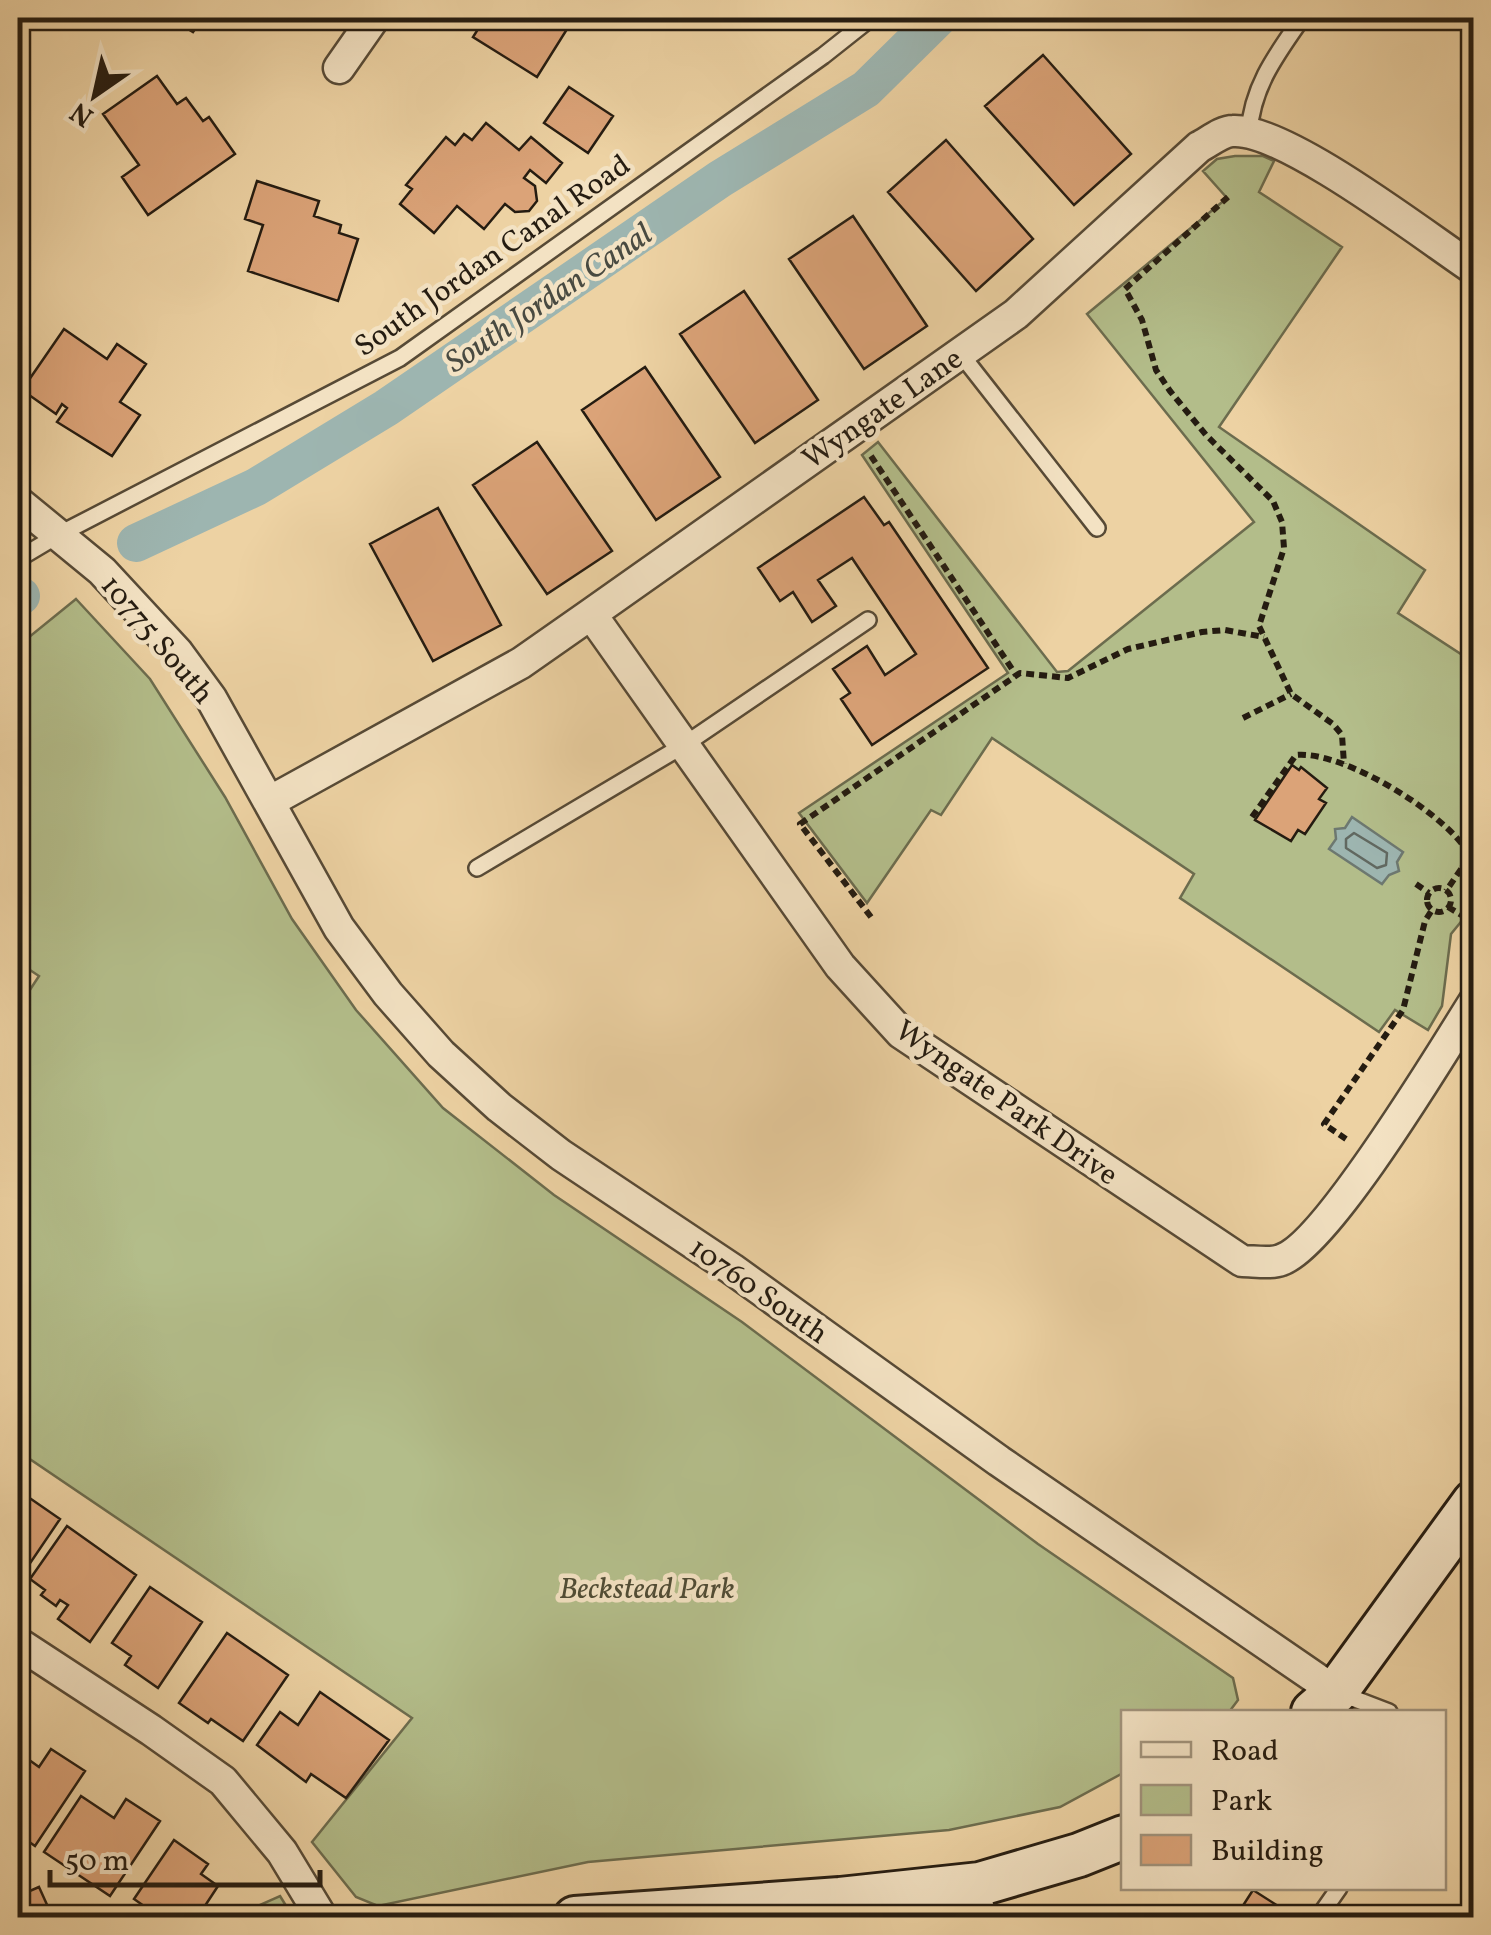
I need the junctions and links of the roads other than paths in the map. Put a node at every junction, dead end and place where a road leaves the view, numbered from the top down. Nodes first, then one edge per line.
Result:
1 (374, 18) edge
2 (871, 18) edge
3 (1302, 18) edge
4 (340, 68) dead end
5 (1249, 133) junction
6 (1474, 269) edge
7 (960, 353) junction
8 (18, 502) edge
9 (1097, 528) dead end
10 (60, 534) junction
11 (18, 559) edge
12 (590, 614) junction
13 (868, 620) dead end
14 (684, 745) junction
15 (269, 802) junction
16 (476, 868) dead end
17 (1474, 1002) edge
18 (1474, 1502) edge
19 (18, 1644) edge
20 (1325, 1702) edge
21 (1376, 1710) edge
22 (1121, 1838) edge
23 (1338, 1890) edge
24 (985, 1901) edge
25 (322, 1918) edge
26 (575, 1918) edge
27 (1318, 1918) edge

1 - 4 street
2 - 10 lane, South Jordan Canal Road
3 - 5 lane
5 - 6 street
5 - 7 street, Wyngate Lane
7 - 9 lane
7 - 12 street, Wyngate Lane
8 - 10 street, 10775 South
10 - 11 lane, South Jordan Canal Road
10 - 15 street, 10775 South
12 - 14 street, Wyngate Park Drive
12 - 15 street, Wyngate Lane
13 - 14 lane
14 - 16 lane
14 - 17 street, Wyngate Park Drive
15 - 20 street, 10760 South
18 - 20 street
19 - 25 street
20 - 21 lane
22 - 24 street
23 - 27 lane
24 - 26 street

